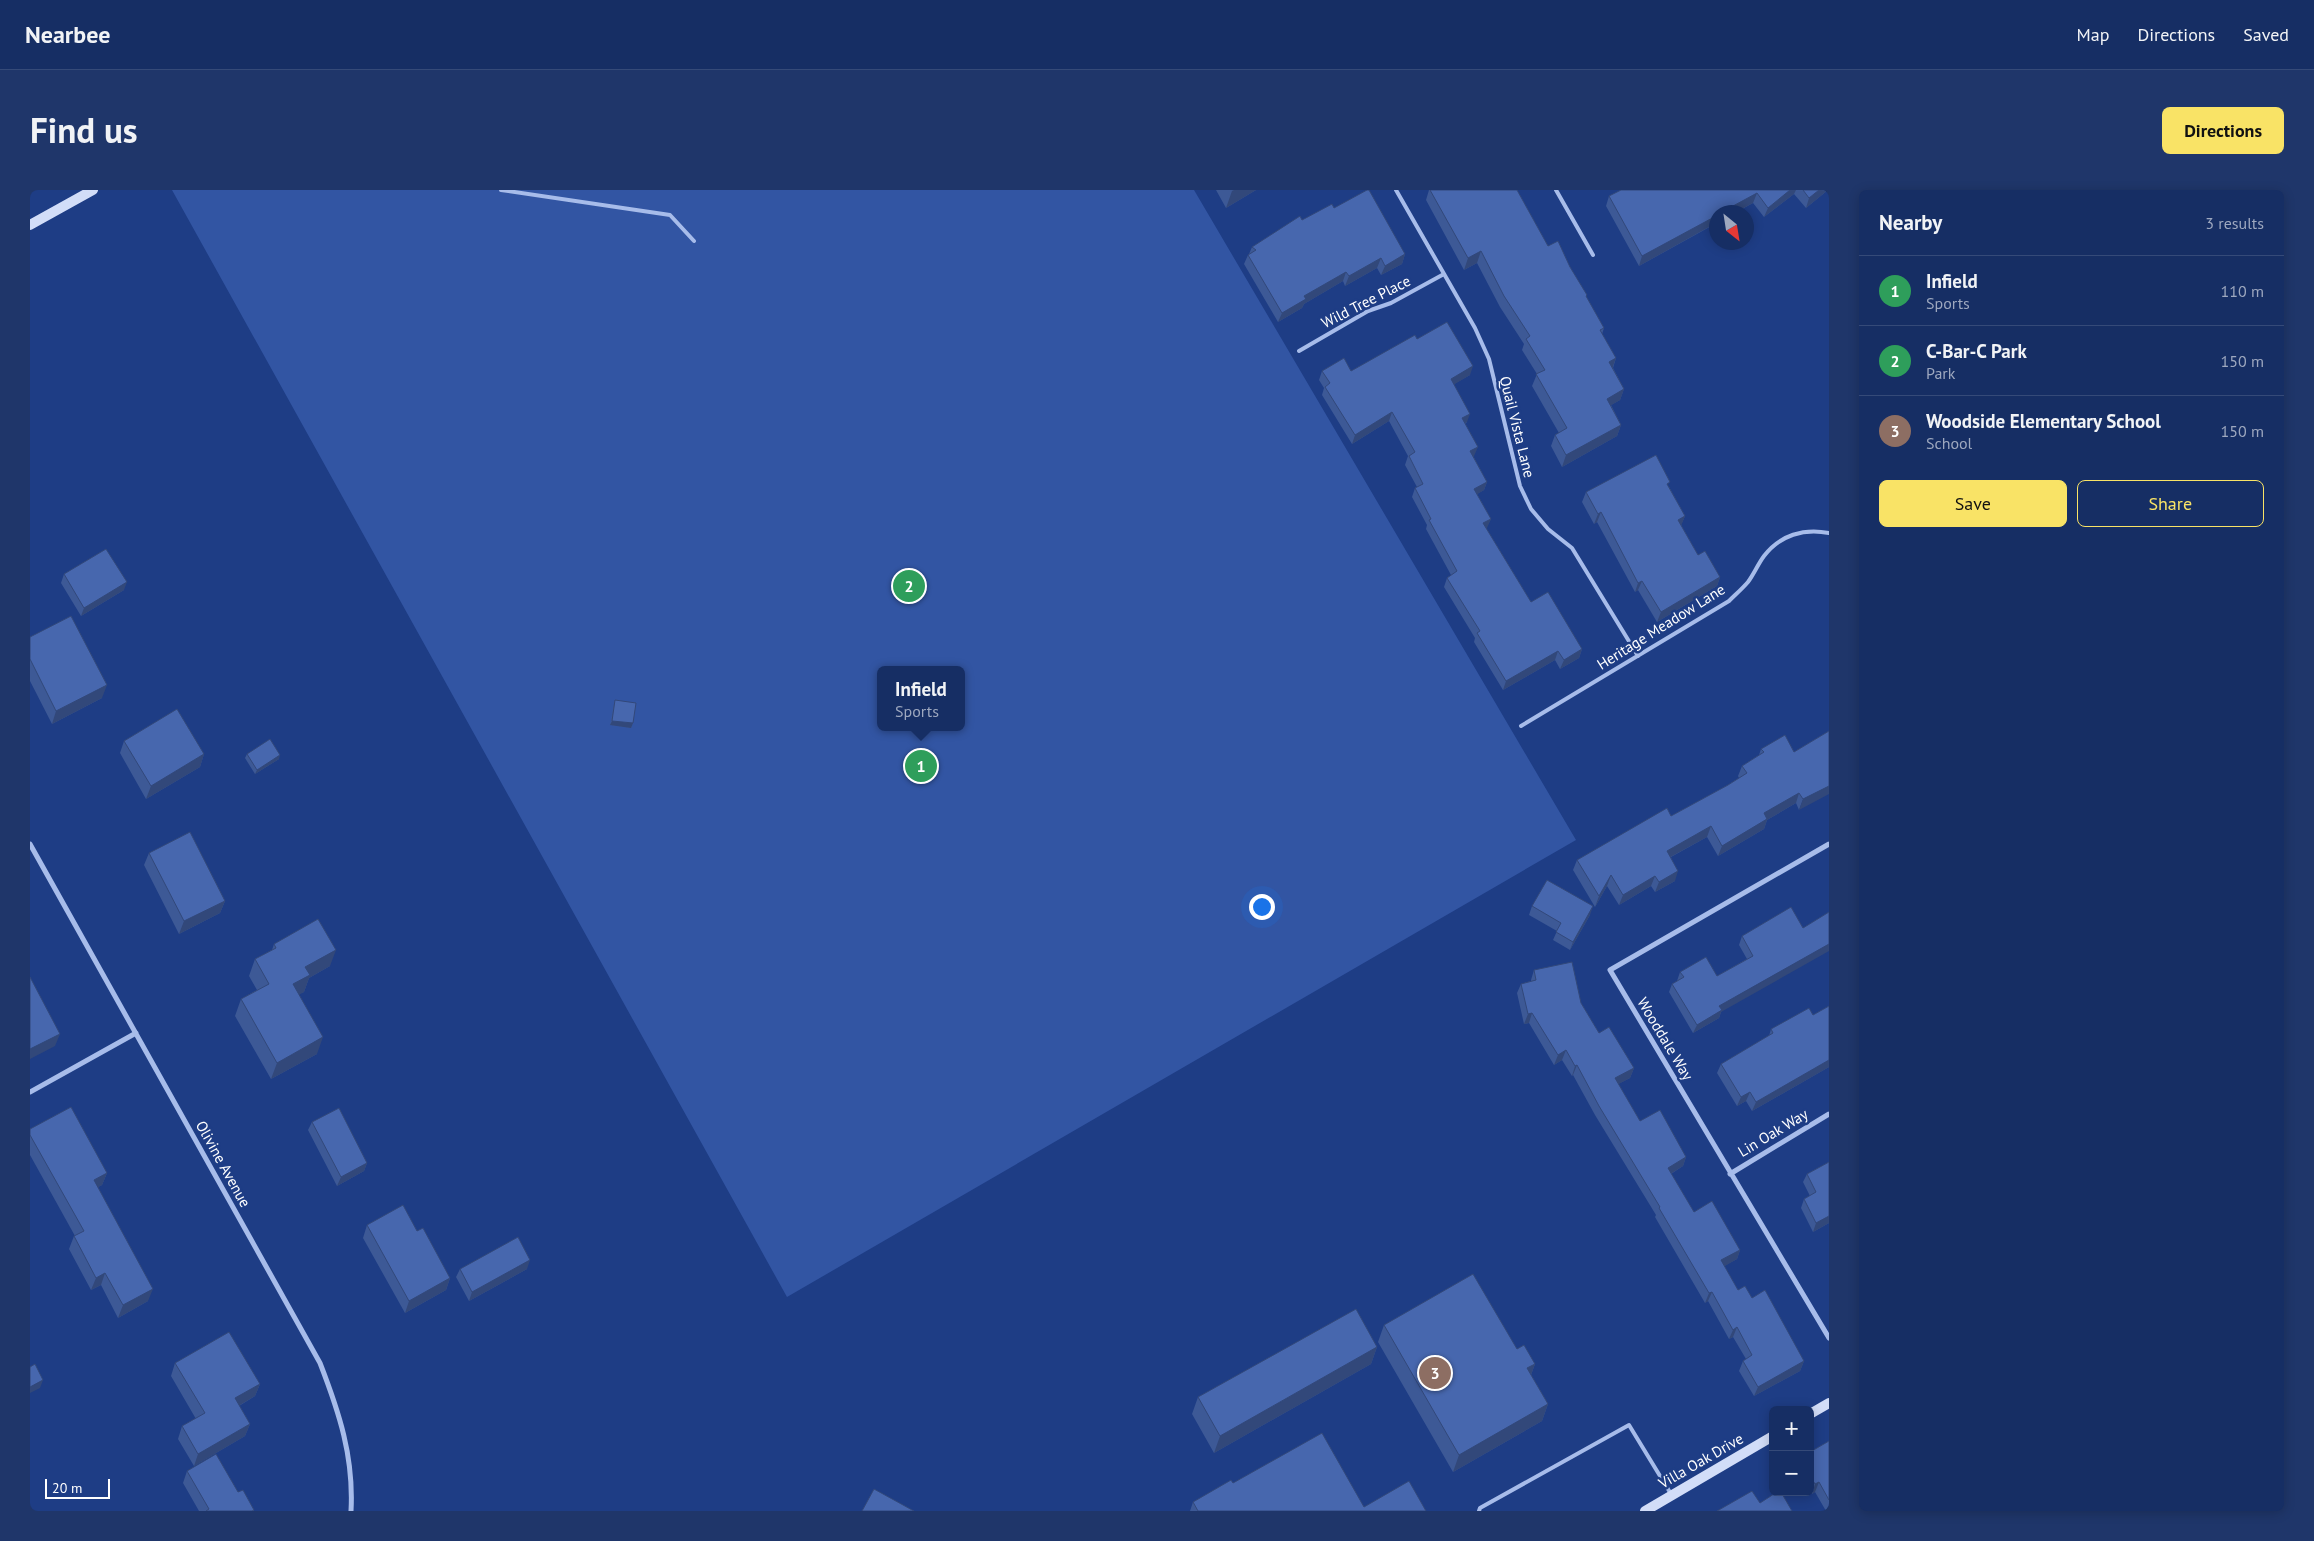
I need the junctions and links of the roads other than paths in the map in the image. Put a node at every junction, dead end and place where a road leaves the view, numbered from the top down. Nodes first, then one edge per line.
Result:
1 (93, 190) edge
2 (501, 190) edge
3 (1396, 190) edge
4 (1564, 190) edge
5 (1557, 192) edge
6 (30, 225) edge
7 (694, 241) dead end
8 (1593, 255) dead end
9 (1444, 274) junction
10 (1300, 351) dead end
11 (1829, 533) edge
12 (1638, 656) junction
13 (1521, 726) dead end
14 (30, 844) edge
15 (1829, 844) edge
16 (136, 1033) junction
17 (30, 1092) edge
18 (1829, 1114) edge
19 (1730, 1174) junction
20 (1829, 1338) edge
21 (1829, 1404) edge
22 (1814, 1412) edge
23 (1769, 1438) edge
24 (1671, 1495) junction
25 (351, 1511) edge
26 (1479, 1511) edge
27 (1645, 1511) edge

1 - 6 street
2 - 7 lane
3 - 9 lane, Quail Vista Lane
4 - 5 lane
5 - 8 lane
9 - 10 lane, Wild Tree Place
9 - 12 lane, Quail Vista Lane
11 - 12 lane, Heritage Meadow Lane
12 - 13 lane, Heritage Meadow Lane
14 - 16 street, Olivine Avenue
15 - 19 street, Wooddale Way
16 - 17 street
16 - 25 street, Olivine Avenue
18 - 19 street, Lin Oak Way
19 - 20 street, Wooddale Way
21 - 22 street
23 - 24 street, Villa Oak Drive
24 - 26 lane
24 - 27 street, Villa Oak Drive

